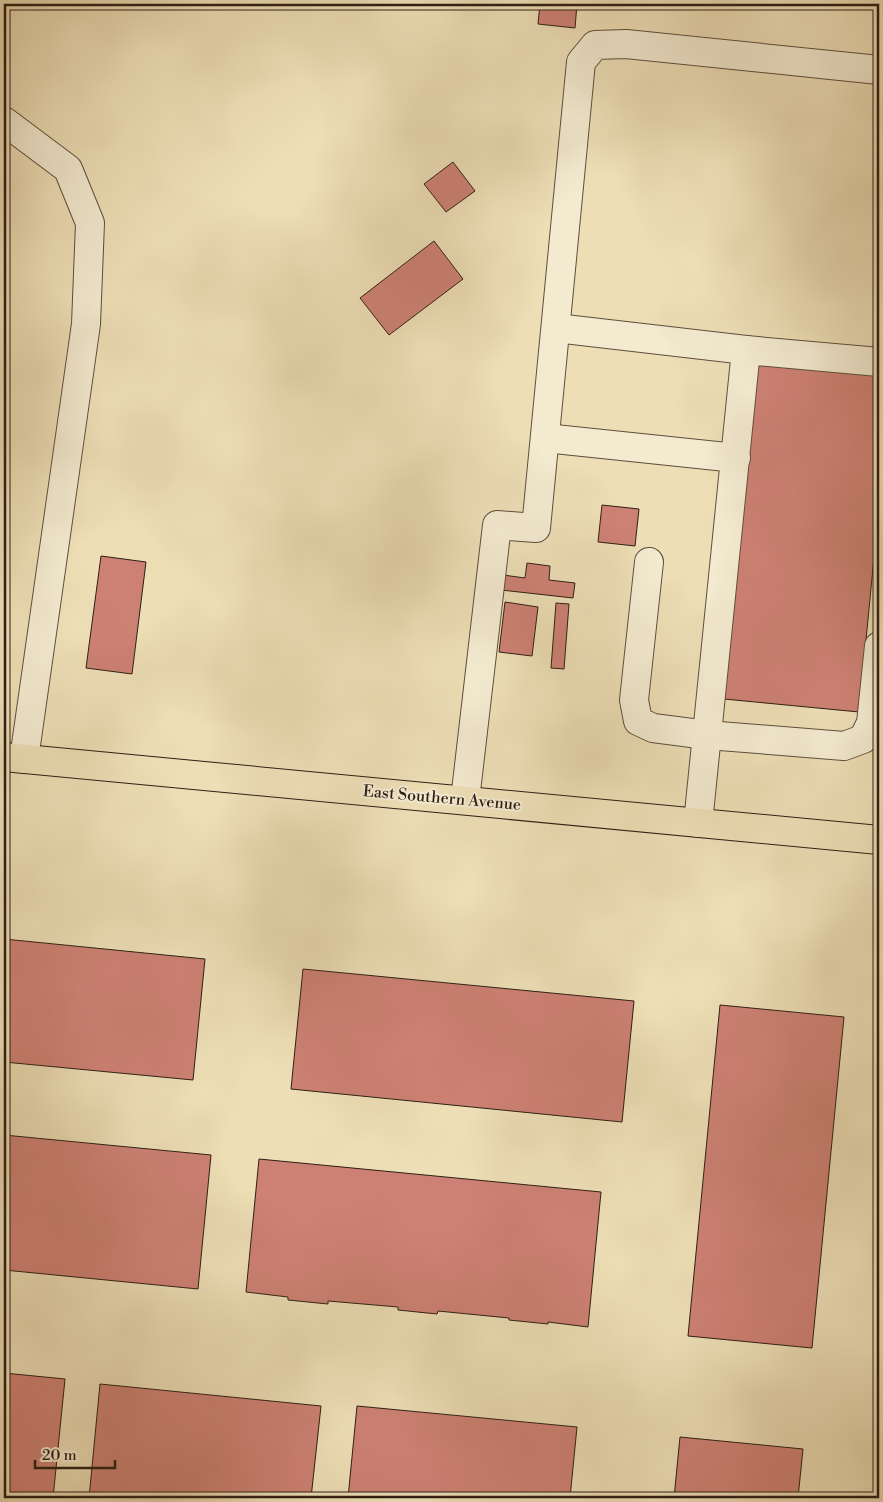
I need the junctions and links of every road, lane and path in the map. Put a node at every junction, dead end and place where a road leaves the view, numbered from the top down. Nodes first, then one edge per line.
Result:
1 (879, 70) edge
2 (4, 121) edge
3 (556, 328) junction
4 (746, 350) junction
5 (879, 362) edge
6 (545, 438) junction
7 (736, 458) junction
8 (649, 562) dead end
9 (879, 646) edge
10 (708, 735) junction
11 (14, 758) edge
12 (465, 800) junction
13 (698, 823) junction
14 (879, 840) edge

1 - 3 lane
2 - 11 lane
3 - 4 lane
3 - 6 lane
4 - 5 lane
4 - 7 lane
6 - 7 lane
6 - 12 lane
7 - 10 lane
8 - 10 lane
9 - 10 lane
10 - 13 lane
11 - 12 main road, East Southern Avenue
12 - 13 main road, East Southern Avenue
13 - 14 main road, East Southern Avenue

